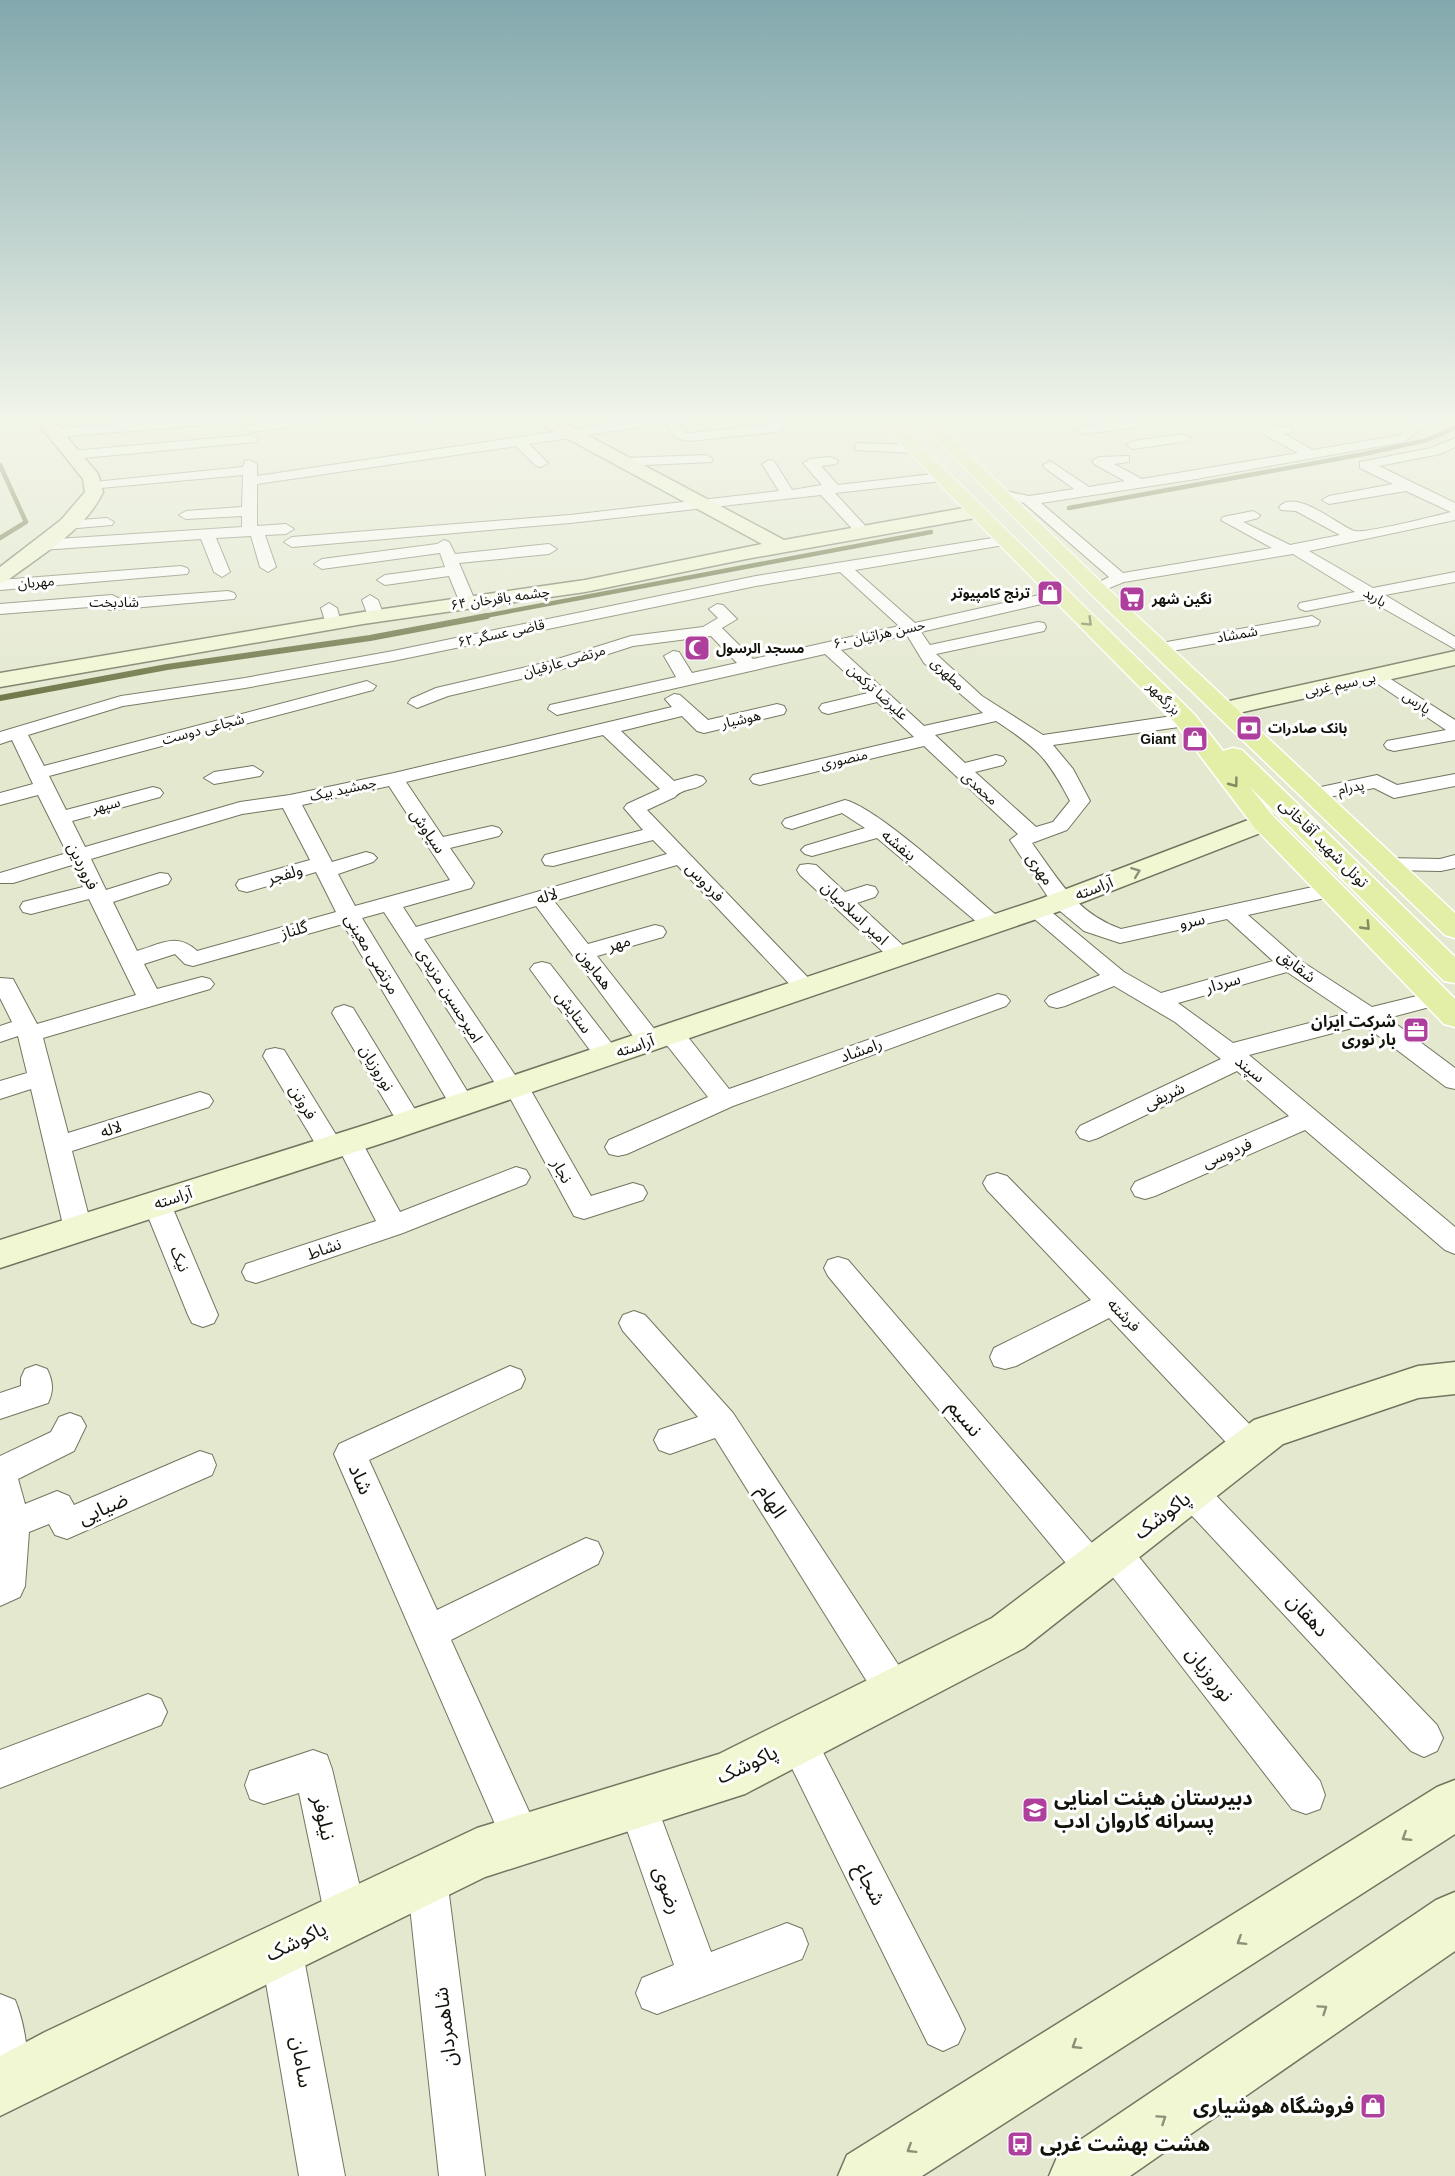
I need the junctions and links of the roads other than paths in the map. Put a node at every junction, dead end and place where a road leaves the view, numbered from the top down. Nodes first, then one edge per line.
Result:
1 (72, 520) edge
2 (251, 520) edge
3 (563, 520) edge
4 (731, 520) edge
5 (853, 520) edge
6 (930, 520) edge
7 (983, 520) edge
8 (1027, 520) edge
9 (1052, 520) edge
10 (1230, 520) edge
11 (1322, 520) edge
12 (1438, 520) edge
13 (107, 522) dead end
14 (66, 525) junction
15 (437, 529) junction
16 (862, 531) junction
17 (253, 532) junction
18 (207, 535) junction
19 (1354, 537) junction
20 (1005, 542) junction
21 (41, 545) junction
22 (780, 546) junction
23 (549, 549) dead end
24 (1292, 550) junction
25 (450, 559) junction
26 (322, 564) dead end
27 (267, 567) dead end
28 (843, 567) junction
29 (181, 571) dead end
30 (222, 572) dead end
31 (0, 577) edge
32 (1455, 577) edge
33 (1120, 578) junction
34 (385, 580) dead end
35 (0, 585) edge
36 (1096, 588) junction
37 (1371, 594) junction
38 (1061, 595) junction
39 (228, 596) dead end
40 (468, 603) junction
41 (0, 609) edge
42 (717, 609) dead end
43 (910, 627) junction
44 (1038, 627) dead end
45 (714, 631) junction
46 (1455, 644) edge
47 (827, 646) junction
48 (1161, 648) junction
49 (925, 651) junction
50 (673, 656) dead end
51 (1455, 658) edge
52 (750, 666) junction
53 (1378, 676) junction
54 (0, 678) edge
55 (687, 680) junction
56 (367, 686) dead end
57 (661, 686) junction
58 (883, 695) junction
59 (417, 703) dead end
60 (828, 708) dead end
61 (557, 709) dead end
62 (1225, 709) junction
63 (684, 710) junction
64 (777, 710) dead end
65 (998, 715) junction
66 (1186, 720) junction
67 (1455, 728) edge
68 (608, 729) junction
69 (1455, 734) edge
70 (9, 735) edge
71 (925, 735) junction
72 (1040, 741) junction
73 (1395, 745) dead end
74 (996, 761) dead end
75 (960, 770) junction
76 (253, 772) dead end
77 (394, 779) junction
78 (760, 779) dead end
79 (42, 780) junction
80 (1455, 780) edge
81 (696, 781) dead end
82 (670, 789) junction
83 (153, 793) dead end
84 (1314, 794) junction
85 (0, 799) edge
86 (290, 801) junction
87 (240, 808) junction
88 (883, 808) dead end
89 (861, 817) junction
90 (59, 818) junction
91 (1264, 822) junction
92 (792, 823) dead end
93 (881, 830) junction
94 (492, 832) dead end
95 (658, 832) junction
96 (1033, 836) junction
97 (438, 845) junction
98 (78, 856) junction
99 (681, 857) junction
100 (366, 858) dead end
101 (553, 860) dead end
102 (1455, 861) edge
103 (1386, 864) junction
104 (324, 867) junction
105 (5, 878) dead end
106 (160, 879) dead end
107 (463, 883) joint
108 (247, 885) dead end
109 (1331, 890) junction
110 (867, 892) dead end
111 (97, 895) junction
112 (541, 898) junction
113 (842, 901) junction
114 (389, 903) junction
115 (1048, 905) junction
116 (32, 908) dead end
117 (1232, 912) junction
118 (348, 914) junction
119 (993, 924) junction
120 (1453, 924) edge
121 (655, 932) dead end
122 (413, 935) junction
123 (583, 953) junction
124 (901, 956) junction
125 (1455, 957) edge
126 (131, 960) junction
127 (1290, 964) junction
128 (542, 969) dead end
129 (1455, 974) edge
130 (1116, 977) junction
131 (5, 984) dead end
132 (202, 984) dead end
133 (806, 988) junction
134 (150, 999) junction
135 (998, 1001) dead end
136 (1057, 1001) dead end
137 (1156, 1002) junction
138 (1446, 1007) edge
139 (344, 1013) dead end
140 (1366, 1015) junction
141 (28, 1030) junction
142 (0, 1034) edge
143 (660, 1037) junction
144 (607, 1055) junction
145 (275, 1056) dead end
146 (1234, 1056) junction
147 (40, 1078) junction
148 (1455, 1081) edge
149 (513, 1087) junction
150 (0, 1090) edge
151 (724, 1100) junction
152 (200, 1101) dead end
153 (462, 1104) junction
154 (1309, 1118) junction
155 (410, 1122) junction
156 (1089, 1132) dead end
157 (340, 1145) junction
158 (57, 1146) junction
159 (618, 1147) dead end
160 (516, 1177) dead end
161 (997, 1183) dead end
162 (1145, 1189) dead end
163 (633, 1193) dead end
164 (157, 1204) junction
165 (393, 1226) junction
166 (78, 1229) junction
167 (1455, 1243) edge
168 (0, 1254) edge
169 (838, 1268) dead end
170 (256, 1272) dead end
171 (1112, 1302) junction
172 (203, 1315) dead end
173 (634, 1323) dead end
174 (1005, 1357) dead end
175 (36, 1378) dead end
176 (1455, 1378) edge
177 (510, 1379) dead end
178 (0, 1406) edge
179 (722, 1422) junction
180 (70, 1426) dead end
181 (670, 1440) dead end
182 (1250, 1446) junction
183 (200, 1465) dead end
184 (0, 1472) edge
185 (1192, 1493) junction
186 (13, 1523) junction
187 (586, 1553) dead end
188 (1103, 1560) junction
189 (0, 1590) edge
190 (430, 1632) junction
191 (894, 1691) junction
192 (148, 1712) dead end
193 (1424, 1738) dead end
194 (797, 1740) junction
195 (0, 1769) edge
196 (264, 1785) dead end
197 (1306, 1795) dead end
198 (637, 1804) junction
199 (1455, 1805) edge
200 (522, 1840) junction
201 (427, 1879) junction
202 (346, 1917) junction
203 (1455, 1919) edge
204 (787, 1944) dead end
205 (281, 1948) junction
206 (699, 1976) junction
207 (657, 1993) dead end
208 (0, 2015) edge
209 (943, 2029) dead end
210 (4, 2085) edge
211 (322, 2176) edge
212 (462, 2176) edge
213 (868, 2176) edge
214 (1079, 2176) edge

1 - 14 street
2 - 17 street
3 - 15 street
4 - 22 street
5 - 16 street
6 - 16 street, چشمه باقرخان ۶۴
7 - 20 main road, بزرگمهر
8 - 36 main road
9 - 33 street
10 - 24 street, باربد
11 - 19 street
12 - 19 street
13 - 14 street
14 - 21 street
15 - 17 street
15 - 25 street
16 - 22 street, چشمه باقرخان ۶۴
17 - 18 street
17 - 27 street
18 - 21 street
18 - 30 street
19 - 24 street
20 - 28 street, قاضی عسگر ۶۲
20 - 38 main road, بزرگمهر
21 - 31 street
22 - 40 street, چشمه باقرخان ۶۴
23 - 25 street
24 - 33 street
24 - 37 street, باربد
25 - 26 street
25 - 34 street
25 - 40 street
28 - 43 street, مطهری
28 - 70 street, قاضی عسگر ۶۲
29 - 35 street, مهربان
32 - 37 street, شمشاد
33 - 36 street
36 - 48 main road
37 - 46 street, باربد
37 - 48 street, شمشاد
38 - 43 street, حسن هراتیان ۶۰
38 -> 66 main road, بزرگمهر
39 - 41 street, شادبخت
40 - 54 street, چشمه باقرخان ۶۴
42 - 45 street
43 - 47 street, حسن هراتیان ۶۰
43 - 49 street, مطهری
44 - 49 street
45 - 52 street
45 - 59 street, مرتضی عارفیان
47 - 52 street, حسن هراتیان ۶۰
47 - 58 street, علیرضا ترکمن
48 - 62 main road
49 - 65 street, مطهری
50 - 55 street
51 - 53 street, بی سیم غربی
52 - 55 street, حسن هراتیان ۶۰
53 - 62 street, بی سیم غربی
53 - 67 street, پارس
55 - 57 street, حسن هراتیان ۶۰
56 - 79 street, شجاعی دوست
57 - 61 street, حسن هراتیان ۶۰
57 - 63 street
58 - 60 street
58 - 71 street, علیرضا ترکمن
62 - 84 main road
62 - 125 main road
63 - 64 street, هوشیار
63 - 68 street, جمشید بیک
65 - 71 street, منصوری
65 - 72 street, مطهری
66 - 72 street
66 -> 91 main road, بزرگمهر
66 - 129 main road, تونل شهید آقاخانی
68 - 77 street, جمشید بیک
68 - 82 street
69 - 73 street
70 - 79 street, فروردین
71 - 75 street, محمدی
71 - 78 street, منصوری
72 - 96 street, مهری
74 - 75 street
75 - 96 street, محمدی
76 - 87 street
77 - 86 street, جمشید بیک
77 - 97 street, سیاوش
79 - 85 street, شجاعی دوست
79 - 90 street, فروردین
80 - 84 street, پدرام
81 - 82 street, فردوس
82 - 95 street, فردوس
83 - 90 street, سپهر
84 - 103 main road
86 - 87 street, جمشید بیک
86 - 104 street, مرتضی معینی
87 - 98 street, جمشید بیک
88 - 89 street
89 - 92 street, بنفشه
89 - 93 street, بنفشه
90 - 98 street, فروردین
91 - 109 main road, بزرگمهر
115 -> 91 street, آراسته
93 - 113 street, امیر اسلامیان
93 - 119 street, بنفشه
94 - 97 street
95 - 99 street, فردوس
95 - 101 street, لاله
96 - 115 street, مهری
97 - 107 street, سیاوش
98 - 105 street, جمشید بیک
98 - 111 street, فروردین
99 - 112 street, لاله
99 - 133 street, فردوس
100 - 104 street, ولفجر
102 - 103 street
103 - 120 main road
104 - 108 street, ولفجر
104 - 118 street, مرتضی معینی
106 - 111 street
107 - 114 street, گلناز
109 - 117 street, سرو
109 -> 138 main road, بزرگمهر
110 - 113 street
111 - 116 street
111 - 126 street, فروردین
112 - 122 street, لاله
112 - 123 street, همایون
113 - 124 street, امیر اسلامیان
114 - 118 street, گلناز
114 - 122 street, امیرحسین مزیدی
115 - 117 street, سرو
115 - 119 street, آراسته
115 - 130 street, سپند
117 - 127 street, شقایق
118 - 126 street, گلناز
118 - 153 street, مرتضی معینی
119 - 124 street, آراسته
121 - 123 street, مهر
122 - 149 street, امیرحسین مزیدی
123 - 143 street, همایون
124 - 133 street, آراسته
126 - 134 street, فروردین
127 - 137 street, سردار
127 - 140 street, شقایق
128 - 144 street, ستایش
130 - 136 street
130 - 137 street, سپند
131 - 141 street
132 - 134 street
133 - 143 street, آراسته
134 - 141 street
135 - 151 street, رامشاد
137 - 146 street, سپند
138 - 140 street, شریفی
139 - 155 street, نوروزیان
140 - 146 street, شریفی
140 - 148 street, شقایق
141 - 142 street
141 - 147 street
143 - 144 street, آراسته
143 - 151 street
144 - 149 street, آراسته
145 - 157 street, فروتن
146 - 154 street, سپند
146 - 156 street, شریفی
147 - 150 street
147 - 158 street
149 - 153 street, آراسته
149 - 163 street, نجار
151 - 159 street, رامشاد
152 - 158 street, لاله
153 - 155 street, آراسته
154 - 162 street, فردوسی
154 - 167 street, سپند
155 - 157 street, آراسته
157 - 164 street, آراسته
157 - 165 street
158 - 166 street
160 - 165 street, نشاط
161 - 171 street, فرشته
164 - 166 street, آراسته
164 - 172 street, نیک
165 - 170 street, نشاط
166 - 168 street, آراسته
169 - 188 street, نسیم
171 - 174 street
171 - 182 street, فرشته
173 - 179 street, الهام
175 - 178 street
176 - 182 street, پاکوشک
177 - 190 street, شاد
179 - 181 street
179 - 191 street, الهام
180 - 184 street
182 - 185 street, پاکوشک
183 - 186 street, ضیایی
184 - 186 street
185 - 188 street, پاکوشک
185 - 193 street, دهقان
186 - 189 street
187 - 190 street
188 - 191 street, پاکوشک
188 - 197 street, نوروزیان
190 - 200 street, شاد
191 - 194 street, پاکوشک
192 - 195 street
194 - 198 street, پاکوشک
194 - 209 street, شجاع
196 - 202 street, نیلوفر
198 - 200 street, پاکوشک
198 - 206 street, رضوی
199 -> 213 street
200 - 201 street, پاکوشک
201 - 202 street, پاکوشک
201 - 212 street, شاهمردان
202 - 205 street, پاکوشک
214 -> 203 street
204 - 206 street
205 - 210 street, پاکوشک
205 - 211 street, سامان
206 - 207 street
208 - 210 street

